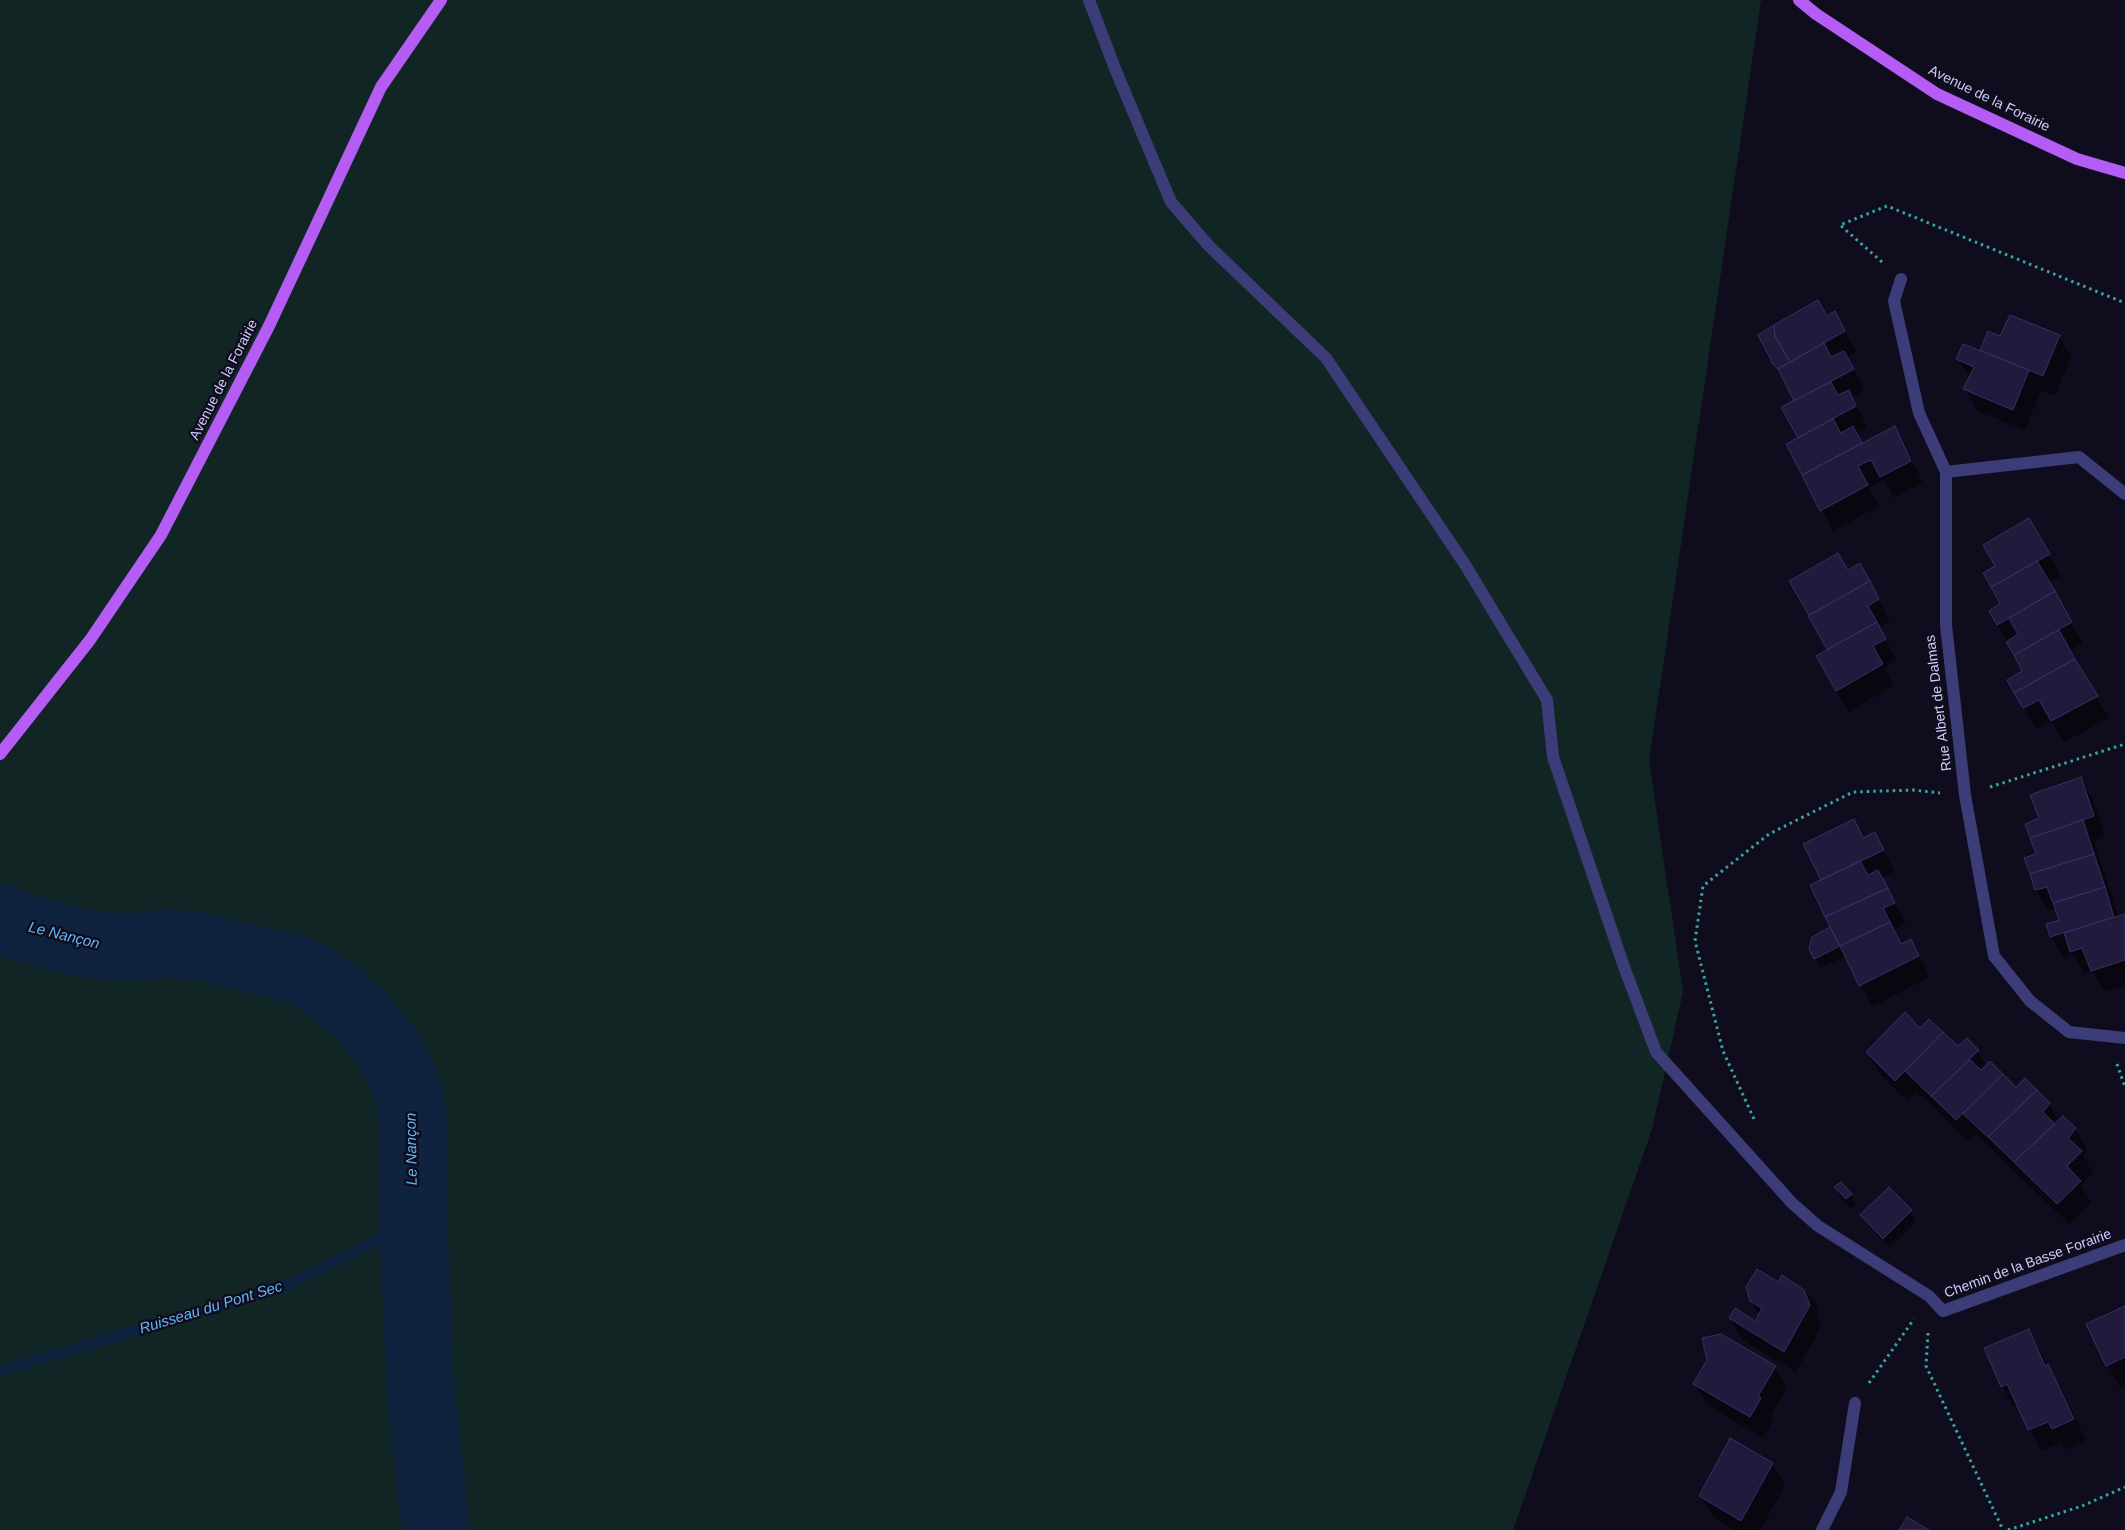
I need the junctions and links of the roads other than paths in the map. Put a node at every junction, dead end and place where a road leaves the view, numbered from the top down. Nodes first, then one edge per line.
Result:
1 (441, 0) edge
2 (1089, 0) edge
3 (1799, 0) edge
4 (2125, 173) edge
5 (1901, 278) road end
6 (1946, 472) junction
7 (2125, 494) edge
8 (0, 754) edge
9 (2125, 1038) edge
10 (2125, 1245) edge
11 (1855, 1403) road end
12 (1822, 1530) edge

1 - 8 main road, Avenue de la Forairie
2 - 10 street, Chemin de la Basse Forairie
3 - 4 main road, Avenue de la Forairie
5 - 6 street
6 - 7 street
6 - 9 street, Rue Albert de Dalmas
11 - 12 street

